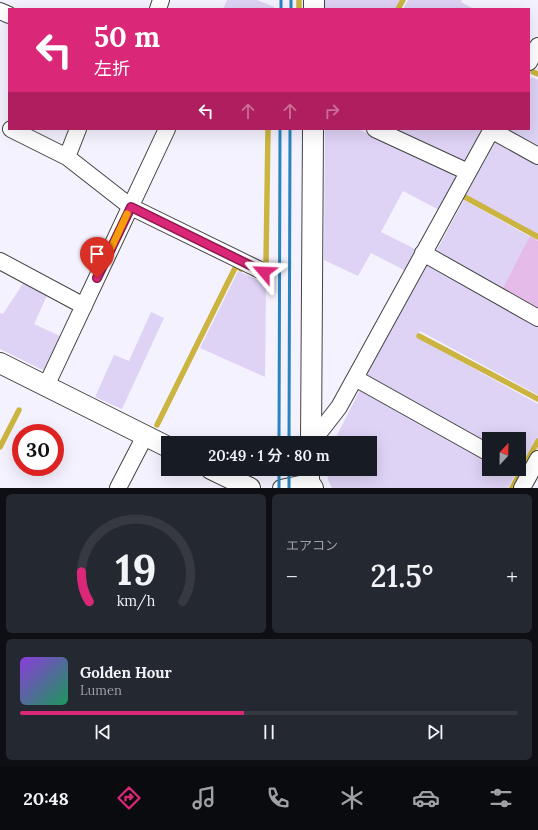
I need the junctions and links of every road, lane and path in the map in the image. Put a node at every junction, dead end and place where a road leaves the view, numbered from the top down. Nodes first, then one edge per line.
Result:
1 (538, 46) edge
2 (530, 60) edge
3 (12, 130) edge
4 (78, 130) edge
5 (167, 130) edge
6 (313, 130) edge
7 (377, 130) edge
8 (491, 130) edge
9 (494, 130) edge
10 (538, 156) edge
11 (67, 158) junction
12 (468, 172) junction
13 (131, 207) junction
14 (423, 253) junction
15 (0, 260) edge
16 (264, 272) dead end
17 (84, 306) junction
18 (538, 318) edge
19 (0, 364) edge
20 (355, 378) junction
21 (46, 386) junction
22 (145, 436) junction
23 (311, 436) edge
24 (316, 436) edge
25 (161, 444) edge
26 (482, 449) edge
27 (538, 459) edge
28 (226, 476) edge
29 (523, 477) edge
30 (310, 480) edge
31 (118, 488) edge
32 (250, 488) edge
33 (281, 488) edge

1 - 2 street
3 - 11 street
4 - 11 street
5 - 13 street
6 - 23 street
7 - 12 street
8 - 12 street
9 - 10 street
11 - 13 street
12 - 14 street
13 - 16 street
13 - 17 street
14 - 18 street
14 - 20 street
15 - 17 street
17 - 21 street
19 - 21 street
20 - 24 street
20 - 26 street
21 - 22 street
22 - 25 street
22 - 31 street
27 - 29 street
28 - 32 street
30 - 33 street

